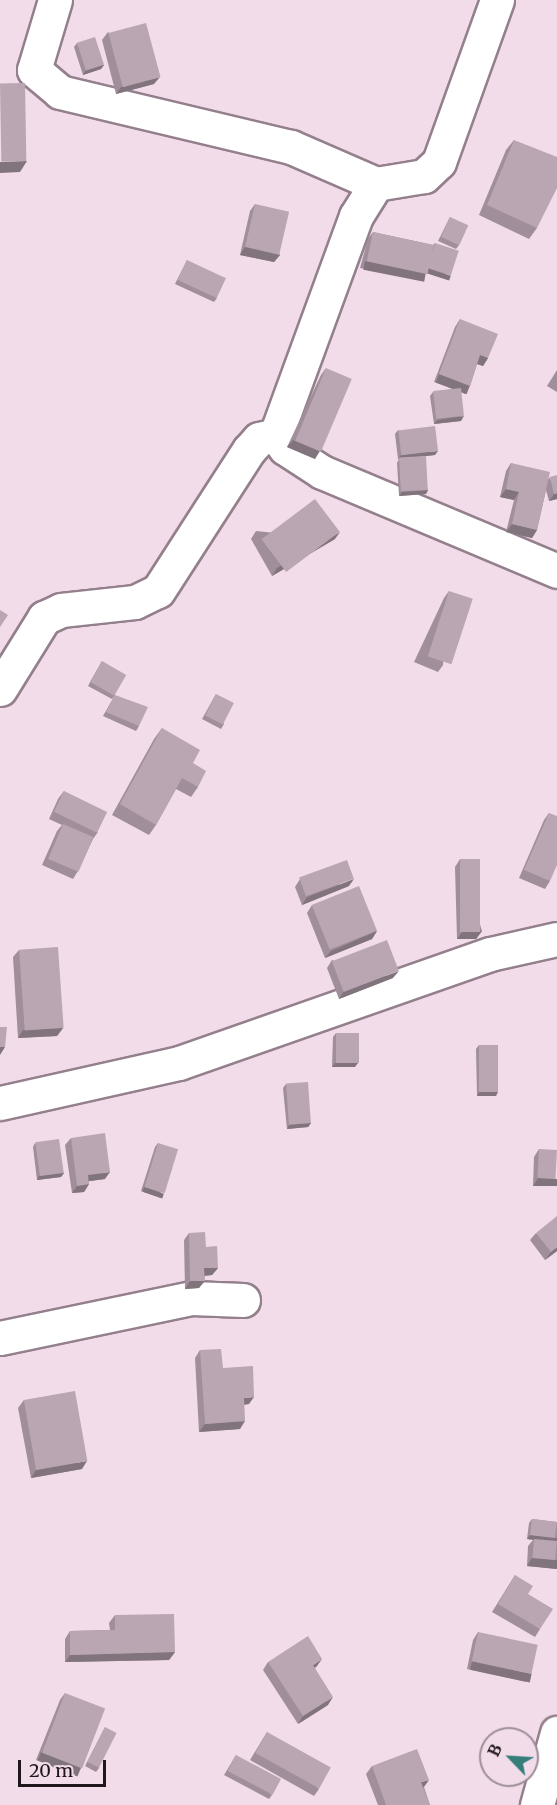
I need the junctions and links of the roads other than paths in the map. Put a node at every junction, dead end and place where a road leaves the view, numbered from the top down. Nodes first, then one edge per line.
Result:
1 (55, 0) edge
2 (497, 0) edge
3 (376, 184) junction
4 (276, 435) junction
5 (557, 571) edge
6 (0, 689) edge
7 (557, 939) edge
8 (0, 1103) edge
9 (243, 1300) dead end
10 (0, 1338) edge
11 (557, 1733) edge
12 (537, 1805) edge

1 - 3 street
2 - 3 street
3 - 4 street
4 - 5 street
4 - 6 street
7 - 8 street
9 - 10 street
11 - 12 street

